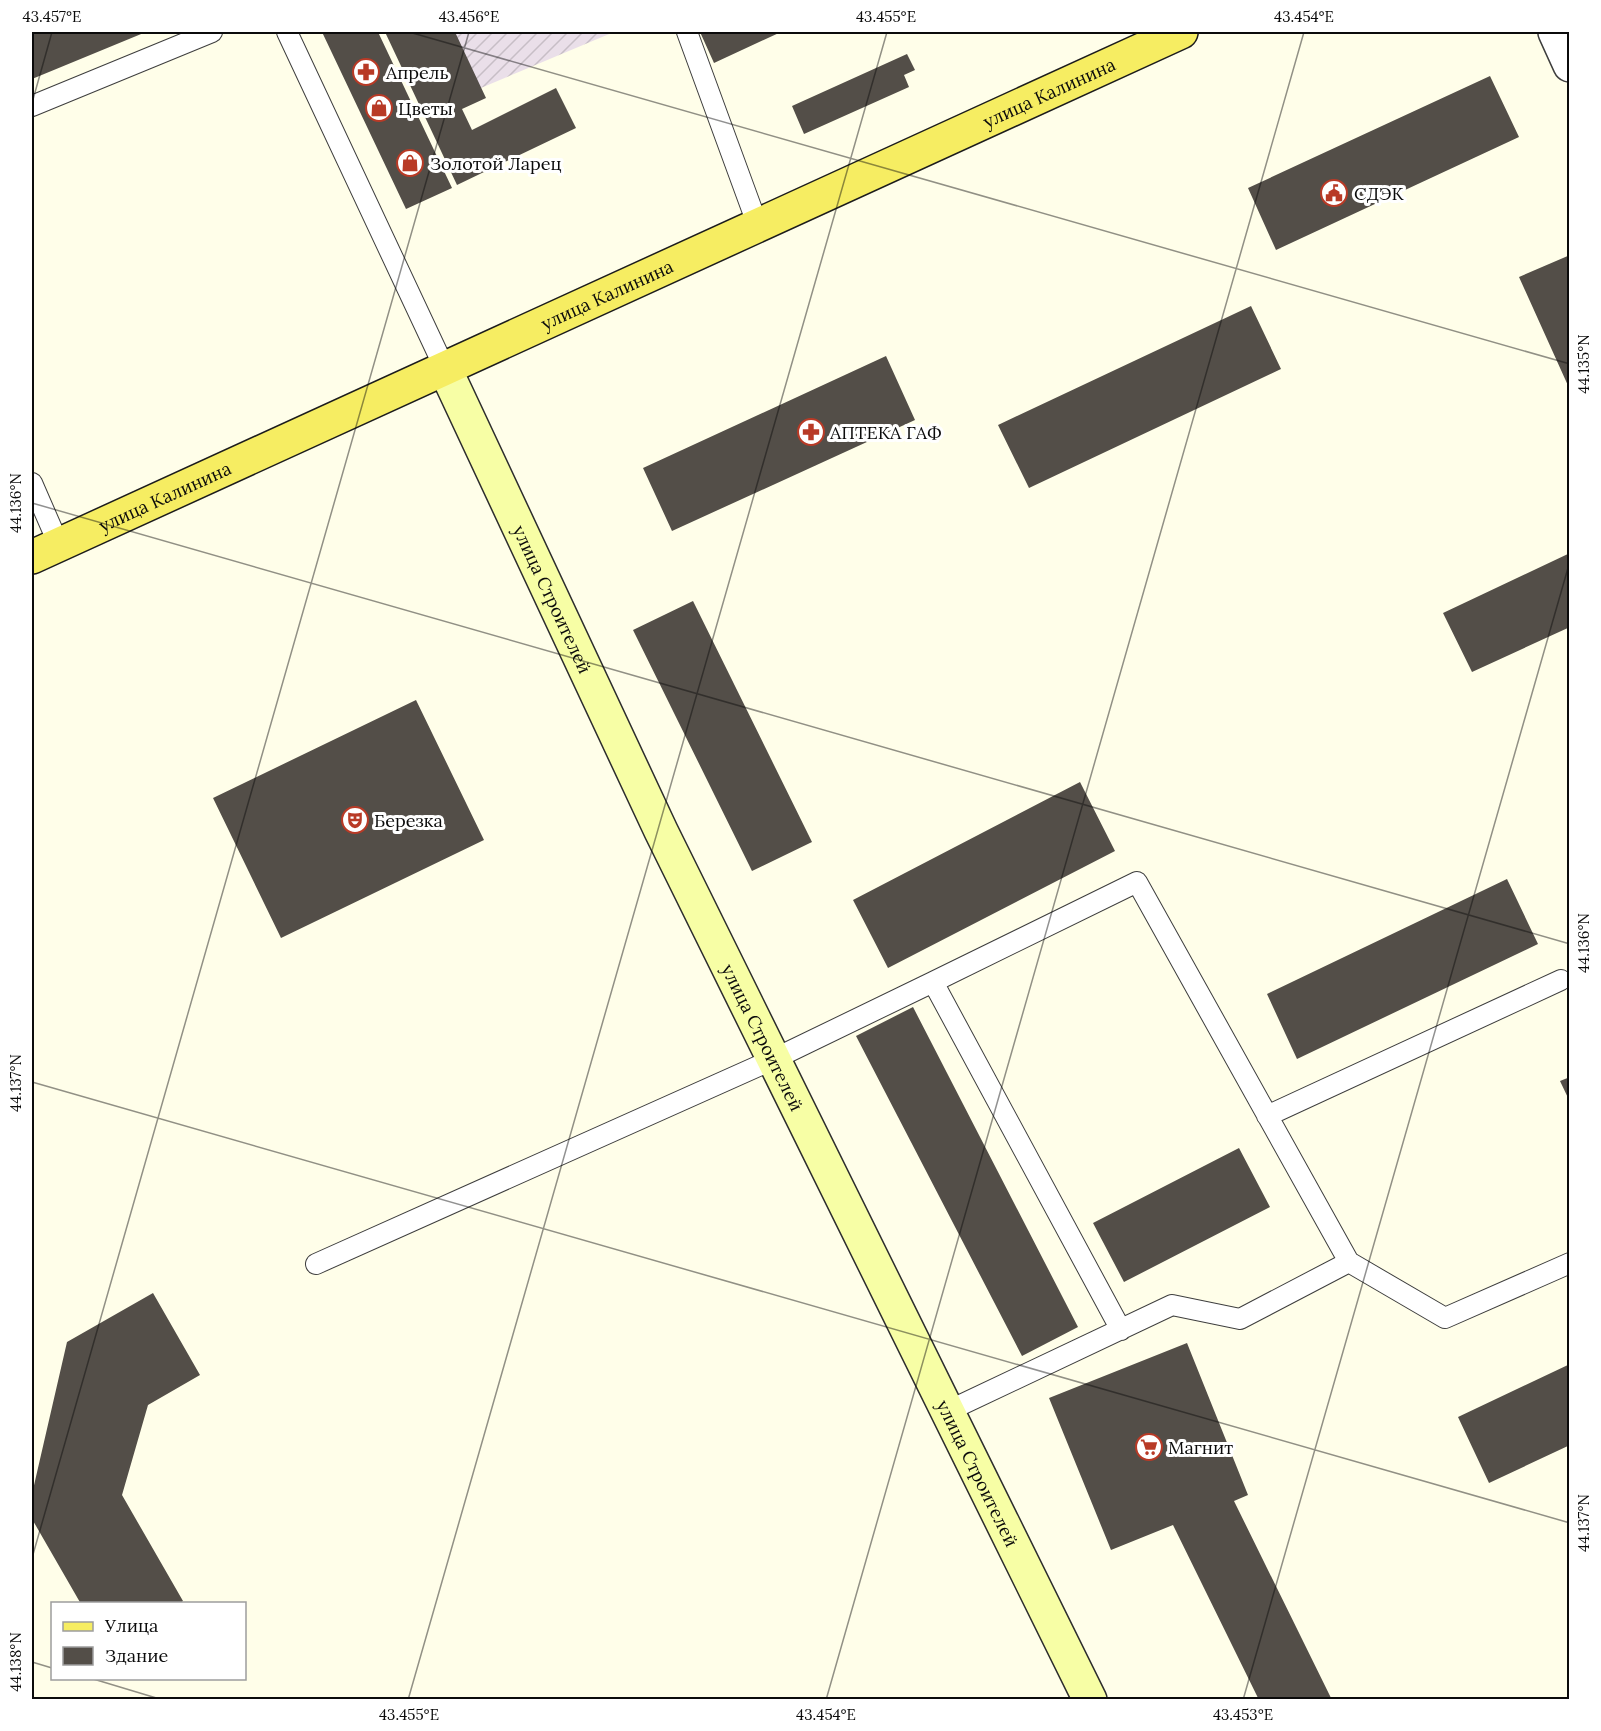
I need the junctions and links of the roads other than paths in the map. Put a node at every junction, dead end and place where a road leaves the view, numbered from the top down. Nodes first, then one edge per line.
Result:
1 (210, 32) edge
2 (287, 32) edge
3 (687, 32) edge
4 (1181, 32) edge
5 (1555, 32) edge
6 (1569, 65) edge
7 (32, 106) edge
8 (758, 225) junction
9 (445, 369) junction
10 (32, 483) edge
11 (45, 551) edge
12 (1561, 980) dead end
13 (933, 982) junction
14 (774, 1059) junction
15 (1267, 1116) junction
16 (1349, 1262) junction
17 (1569, 1263) edge
18 (316, 1264) dead end
19 (1121, 1330) junction
20 (948, 1411) junction
21 (1090, 1700) edge

1 - 7 lane
2 - 9 lane
3 - 8 lane
4 - 8 main road, улица Калинина
5 - 6 street
8 - 9 main road, улица Калинина
9 - 11 main road, улица Калинина
9 - 14 main road, улица Строителей
10 - 11 lane
12 - 15 lane
13 - 14 lane
13 - 15 lane
13 - 19 lane
14 - 18 lane
14 - 20 main road, улица Строителей
15 - 16 lane
16 - 17 lane
16 - 19 lane
19 - 20 lane
20 - 21 main road, улица Строителей

